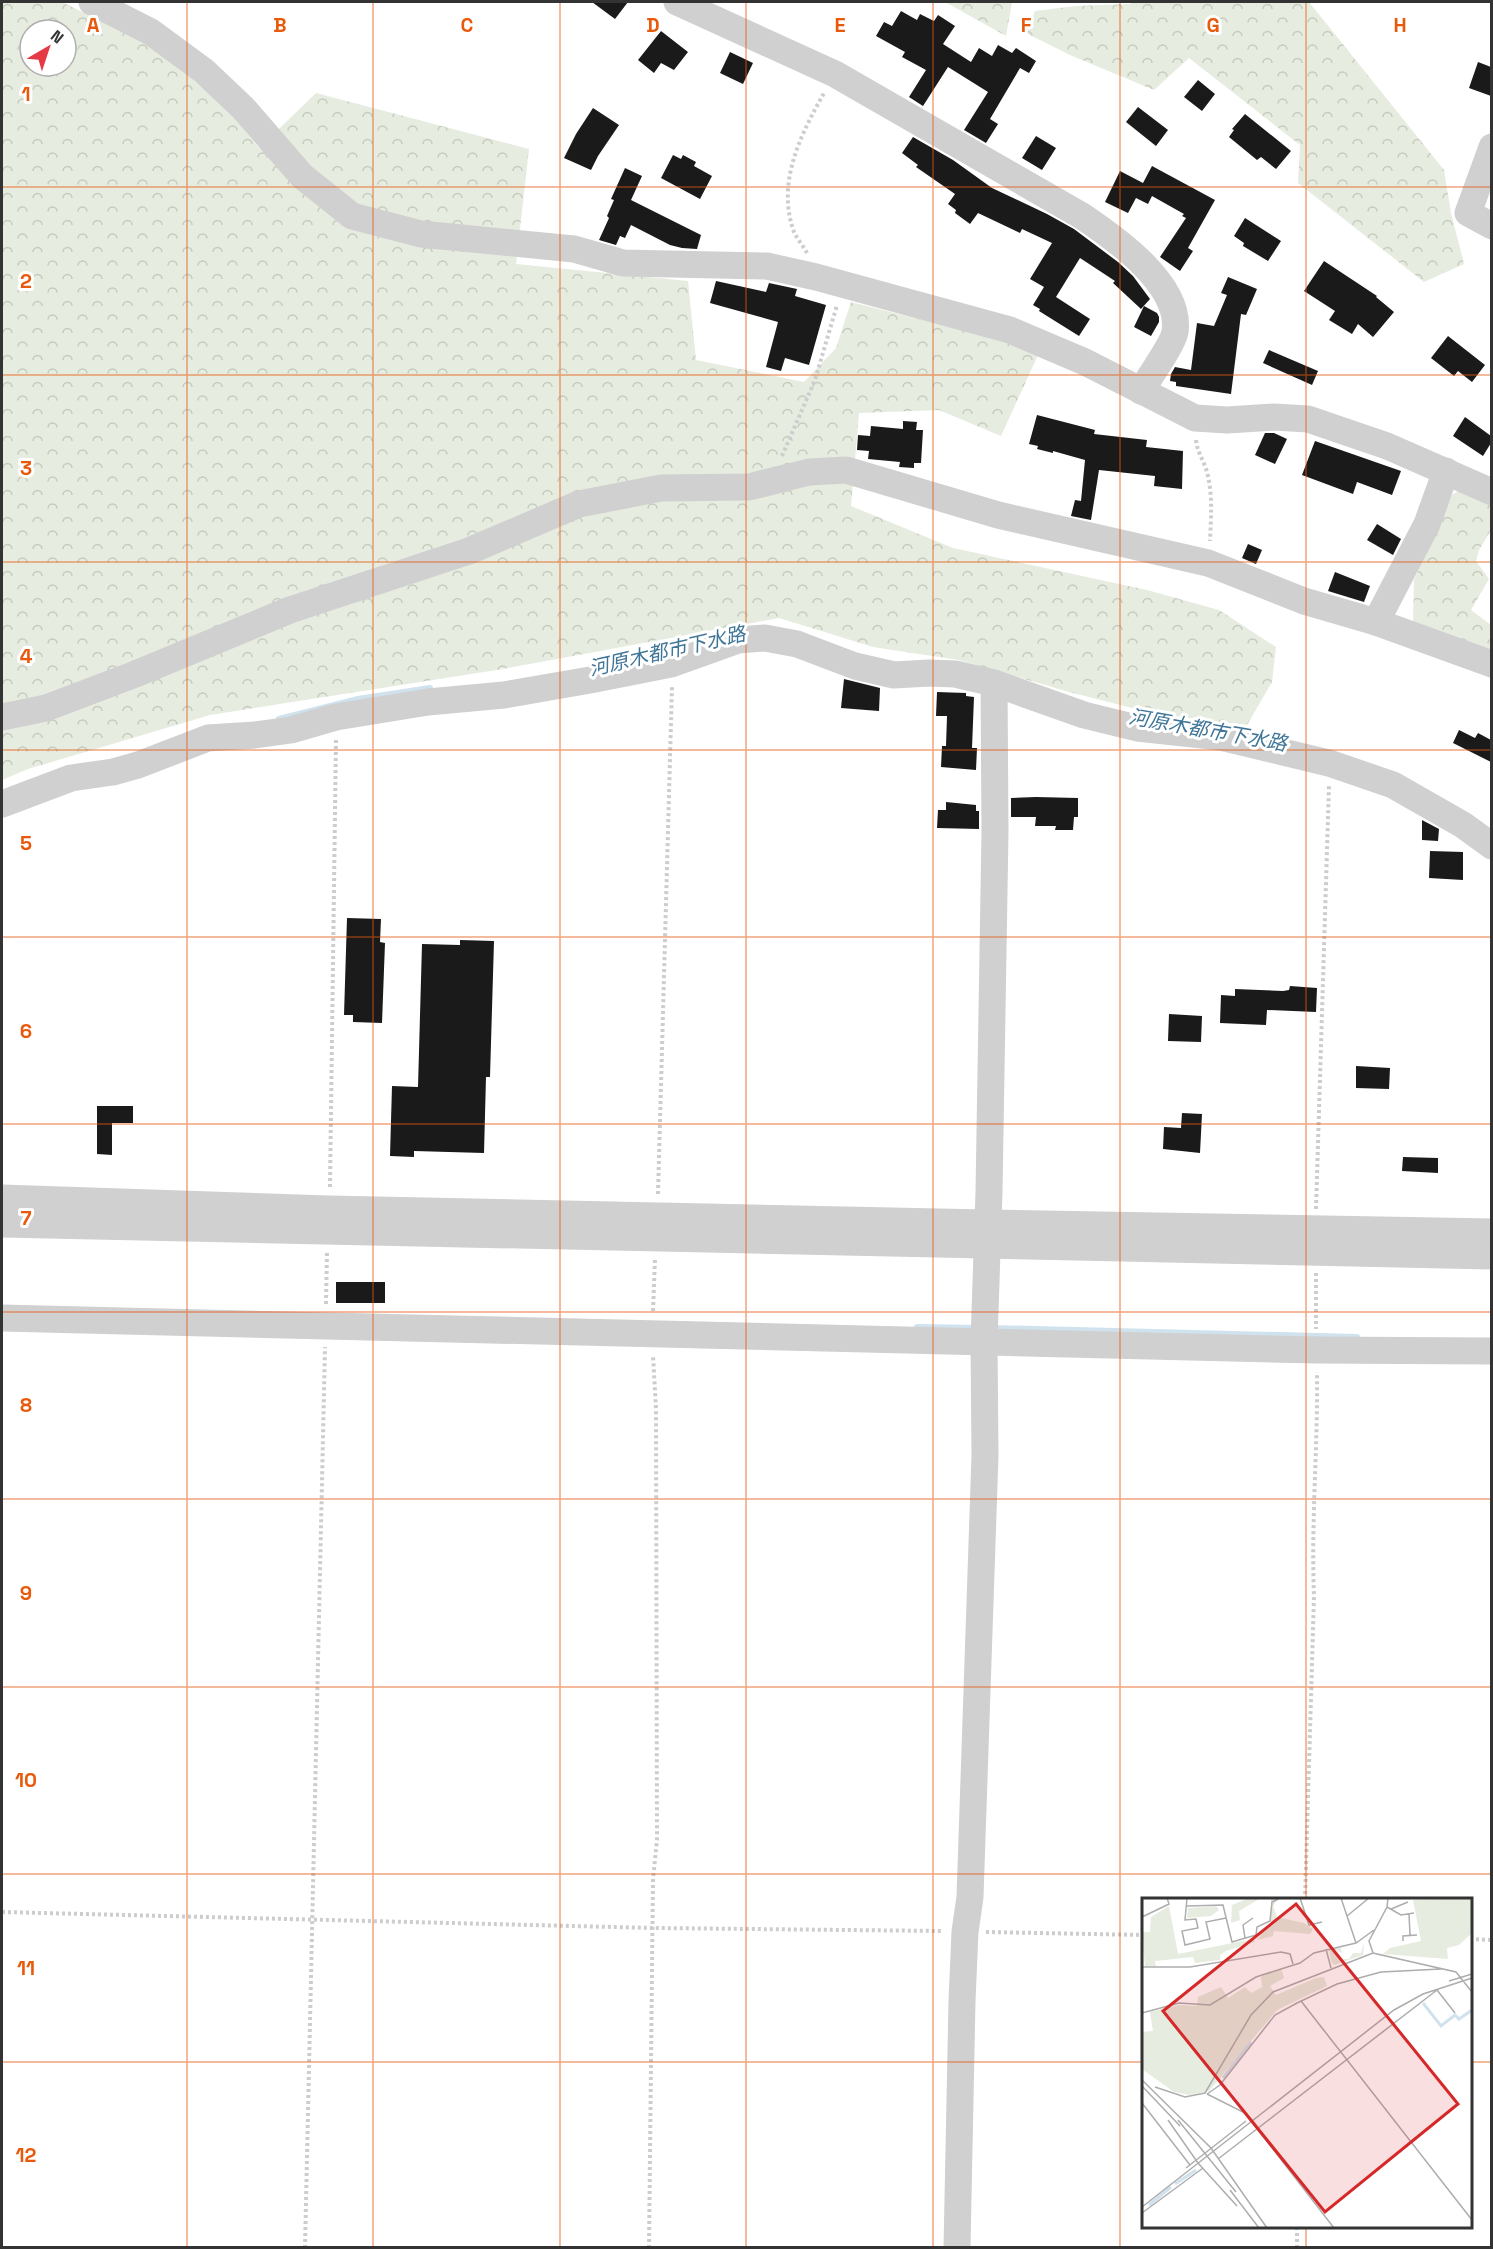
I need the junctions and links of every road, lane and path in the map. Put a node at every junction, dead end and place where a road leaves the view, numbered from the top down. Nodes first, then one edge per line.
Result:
1 (92, 2) edge
2 (677, 2) edge
3 (835, 74) junction
4 (1491, 147) edge
5 (1491, 226) edge
6 (816, 277) junction
7 (842, 284) junction
8 (1141, 391) junction
9 (1195, 418) junction
10 (1446, 471) junction
11 (776, 480) junction
12 (1491, 492) edge
13 (1208, 563) junction
14 (1376, 622) junction
15 (672, 664) junction
16 (1491, 664) edge
17 (994, 683) junction
18 (2, 717) edge
19 (336, 717) junction
20 (1329, 763) junction
21 (2, 804) edge
22 (1491, 846) edge
23 (2, 1198) edge
24 (328, 1209) junction
25 (657, 1215) junction
26 (2, 1224) edge
27 (1491, 1232) edge
28 (987, 1234) junction
29 (1316, 1239) junction
30 (327, 1244) dead end
31 (655, 1251) dead end
32 (1491, 1256) edge
33 (2, 1318) edge
34 (326, 1326) junction
35 (652, 1334) junction
36 (984, 1342) junction
37 (1316, 1350) junction
38 (1491, 1351) edge
39 (1305, 1898) edge
40 (2, 1912) edge
41 (312, 1919) junction
42 (654, 1928) junction
43 (965, 1932) junction
44 (1142, 1935) edge
45 (1472, 1939) edge
46 (1491, 1940) edge
47 (1297, 2228) edge
48 (305, 2247) edge
49 (649, 2247) edge
50 (957, 2247) edge
51 (1297, 2247) edge

1 - 6 street
2 - 3 street
3 - 6 path
3 - 8 street
4 - 5 street
6 - 7 street
7 - 8 street
7 - 11 path
8 - 9 street
9 - 10 street
9 - 13 path
10 - 12 street
10 - 14 street
11 - 13 street
11 - 18 street
13 - 14 street
14 - 16 street
15 - 17 street
15 - 19 street
15 - 25 path
17 - 20 street
17 - 28 street
19 - 21 street
19 - 24 path
20 - 22 street
20 - 29 path
23 - 24 street
24 - 25 street
25 - 28 street
26 - 28 street
27 - 29 street
28 - 29 street
28 - 36 street
29 - 32 street
29 - 37 path
30 - 34 path
31 - 35 path
33 - 34 street
34 - 35 street
34 - 41 path
35 - 36 street
35 - 42 path
36 - 37 street
36 - 43 street
37 - 38 street
37 - 39 path
40 - 41 path
41 - 42 path
41 - 48 path
42 - 43 path
42 - 49 path
43 - 44 path
43 - 50 street
45 - 46 path
47 - 51 path

